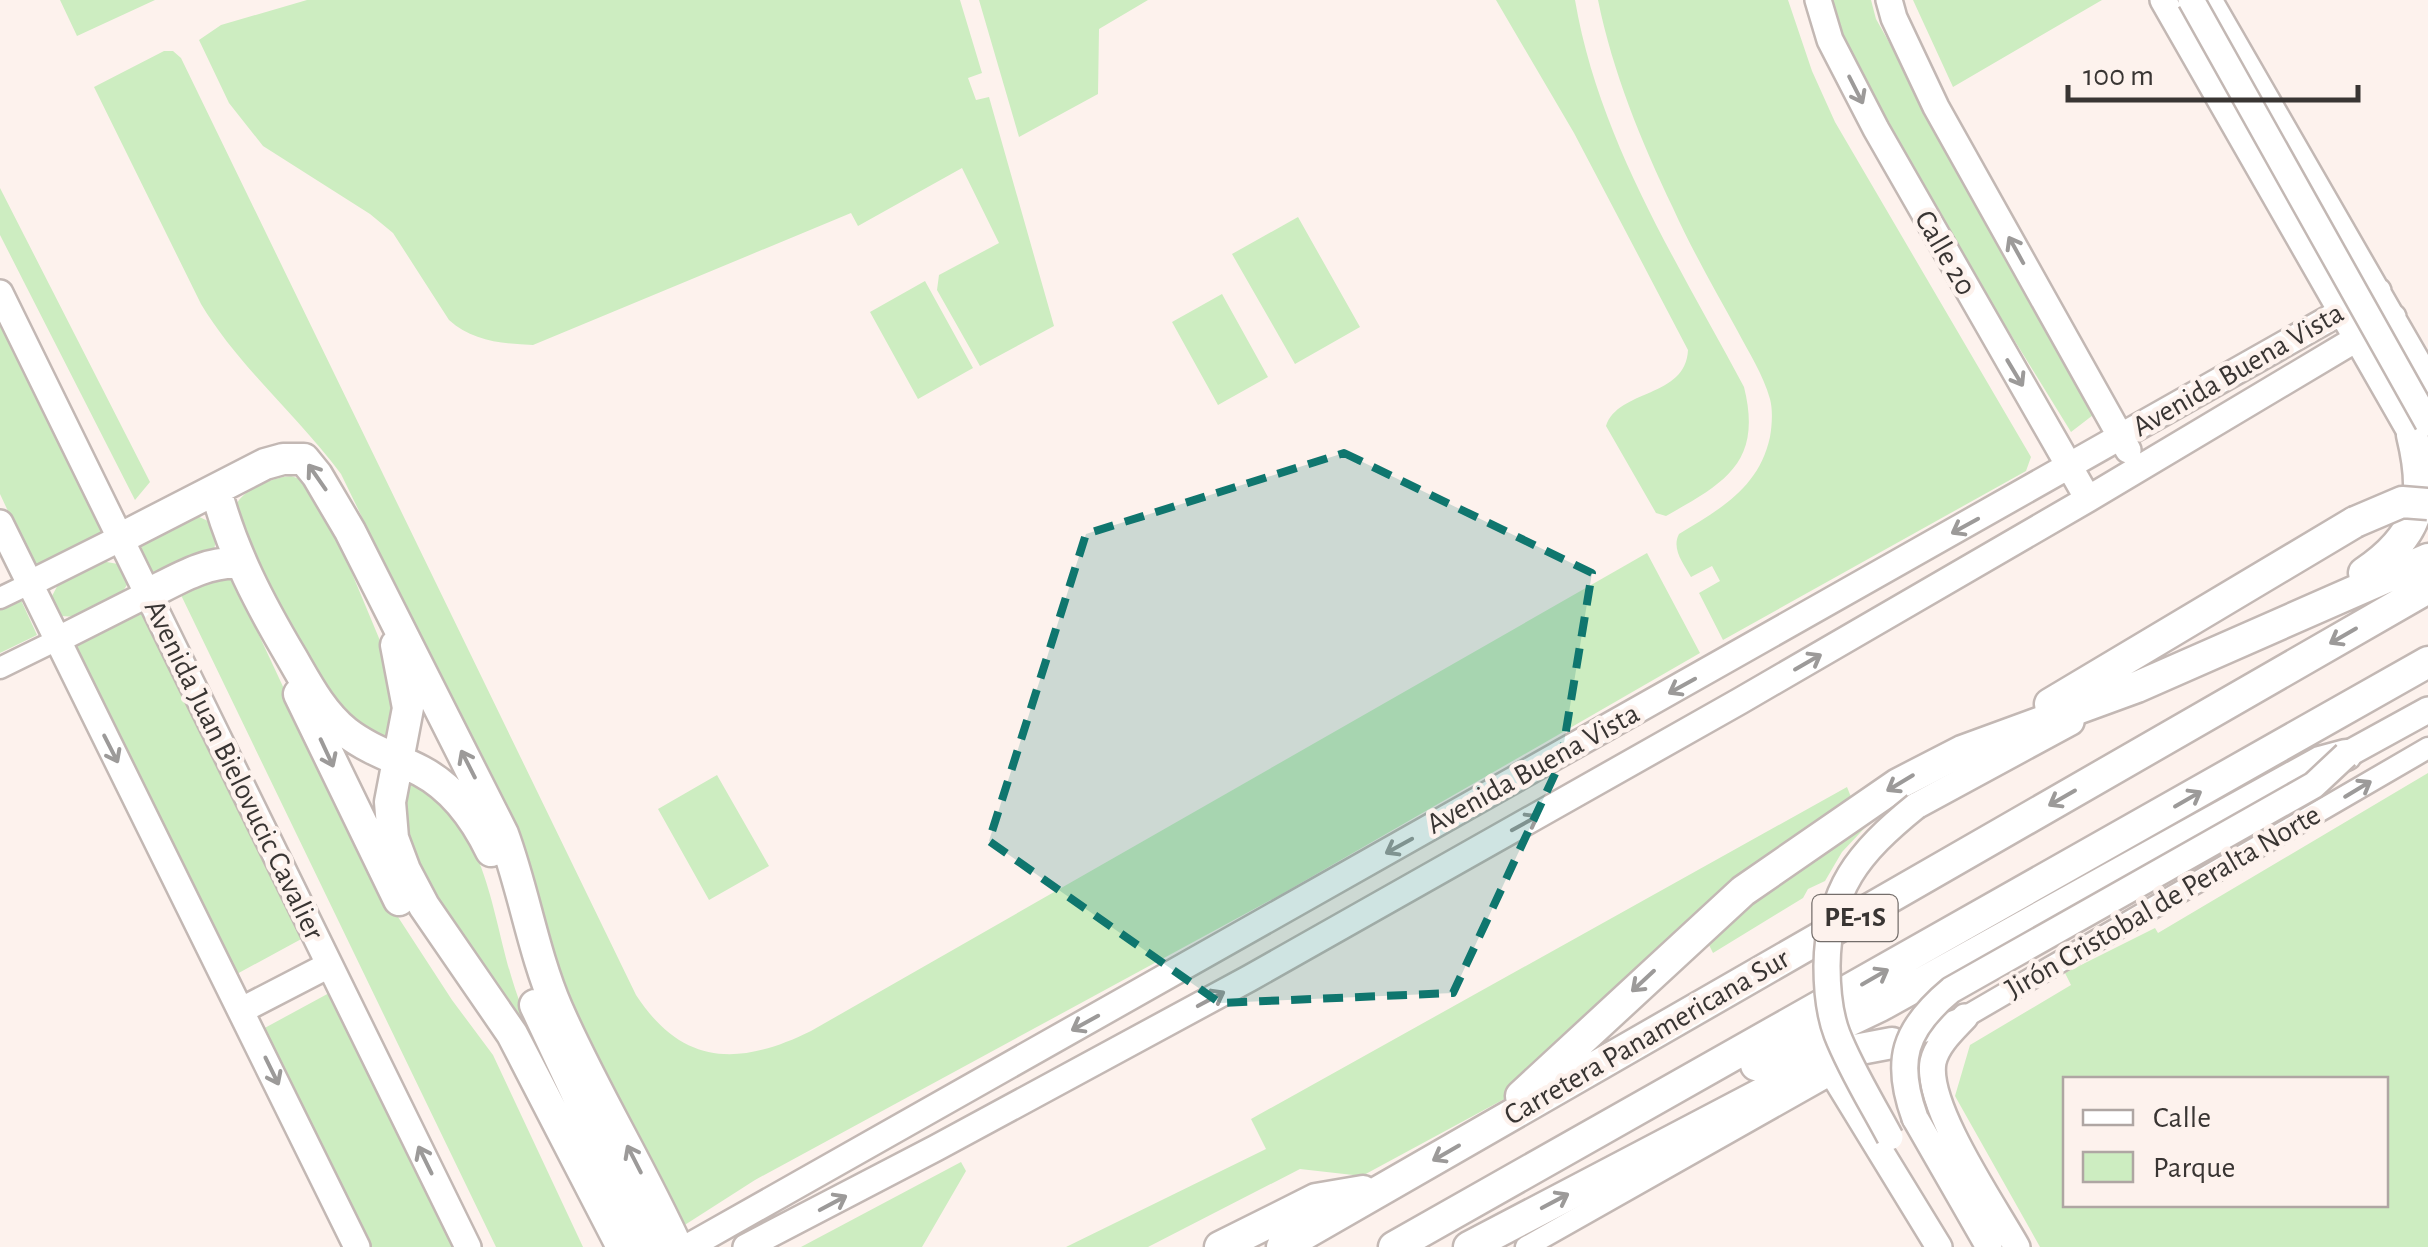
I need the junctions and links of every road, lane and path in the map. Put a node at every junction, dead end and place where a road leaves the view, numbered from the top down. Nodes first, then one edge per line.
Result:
1 (1818, 0) edge
2 (1889, 0) edge
3 (2162, 0) edge
4 (2191, 0) edge
5 (2209, 0) edge
6 (2378, 291) junction
7 (0, 293) edge
8 (2343, 311) junction
9 (2393, 317) junction
10 (2358, 336) junction
11 (2428, 380) edge
12 (2420, 429) edge
13 (2121, 437) junction
14 (2070, 468) junction
15 (2139, 469) junction
16 (216, 490) junction
17 (2088, 500) junction
18 (2428, 504) edge
19 (0, 523) edge
20 (350, 531) junction
21 (120, 538) junction
22 (2428, 558) edge
23 (240, 563) junction
24 (29, 584) junction
25 (2428, 588) edge
26 (148, 594) junction
27 (0, 598) edge
28 (259, 600) junction
29 (2312, 608) junction
30 (56, 640) junction
31 (2428, 662) edge
32 (0, 668) edge
33 (2137, 687) junction
34 (2428, 710) edge
35 (1988, 741) junction
36 (2428, 748) edge
37 (2346, 754) junction
38 (397, 760) junction
39 (329, 965) junction
40 (1124, 1001) junction
41 (242, 1010) junction
42 (1965, 1018) junction
43 (1141, 1037) junction
44 (1892, 1043) junction
45 (1833, 1074) junction
46 (1700, 1077) junction
47 (1489, 1128) junction
48 (1386, 1188) junction
49 (687, 1245) edge
50 (357, 1247) edge
51 (468, 1247) edge
52 (600, 1247) edge
53 (622, 1247) edge
54 (649, 1247) edge
55 (746, 1247) edge
56 (1220, 1247) edge
57 (1282, 1247) edge
58 (1394, 1247) edge
59 (1468, 1247) edge
60 (1526, 1247) edge
61 (1939, 1247) edge
62 (1957, 1247) edge
63 (1989, 1247) edge
64 (2017, 1247) edge

1 -> 14 main road, Calle 20
13 -> 2 main road, Calle 20
3 - 8 main road
4 - 12 main road, bridge
5 - 6 main road
6 - 8 main road, Avenida Buena Vista
6 - 9 main road
7 - 21 main road, Avenida Juan Bielovucic Cavalier
8 - 10 main road
8 - 13 main road, Avenida Buena Vista
9 - 10 main road, Avenida Buena Vista
9 - 11 main road
10 - 12 main road
10 - 15 main road, Avenida Buena Vista
12 - 29 highway
13 - 14 main road, Avenida Buena Vista
13 - 15 main road, Calle 20
14 - 17 main road, Calle 20
14 -> 40 main road, Avenida Buena Vista
15 - 17 main road, Avenida Buena Vista
20 -> 16 highway
16 - 21 highway
16 - 23 highway
43 -> 17 main road, Avenida Buena Vista
18 - 35 highway, bridge
19 - 24 main road
20 - 38 highway
49 -> 20 highway
21 - 24 main road
21 - 26 main road, Avenida Juan Bielovucic Cavalier
22 - 29 highway
23 - 26 highway
23 - 28 highway
24 - 27 street
24 - 30 main road
25 -> 47 highway, Carretera Panamericana Sur / PE-1S
26 - 30 main road
26 - 39 main road, Avenida Juan Bielovucic Cavalier
28 - 38 highway
28 -> 52 highway
29 - 33 highway
30 - 32 street
30 -> 41 main road
46 -> 31 highway, Carretera Panamericana Sur / PE-1S
33 - 35 highway
33 - 62 main road, bridge
34 - 37 main road
35 -> 47 highway
42 -> 36 street, Jirón Cristobal de Peralta Norte
37 - 46 highway
37 - 63 main road, bridge
38 - 53 highway
38 - 54 highway
39 - 41 main road
51 -> 39 main road, Avenida Juan Bielovucic Cavalier
40 - 43 main road
40 -> 49 main road, Avenida Buena Vista
41 -> 50 main road
42 - 44 street, Jirón Cristobal de Peralta Norte
42 - 64 main road
55 -> 43 main road, Avenida Buena Vista
44 - 45 street, Jirón Cristobal de Peralta Norte
59 -> 44 highway
45 - 60 street, Jirón Cristobal de Peralta Norte
45 - 61 main road
46 - 58 highway, Carretera Panamericana Sur / PE-1S
47 -> 48 highway, Carretera Panamericana Sur / PE-1S
48 - 56 highway
48 - 57 highway, Carretera Panamericana Sur / PE-1S

